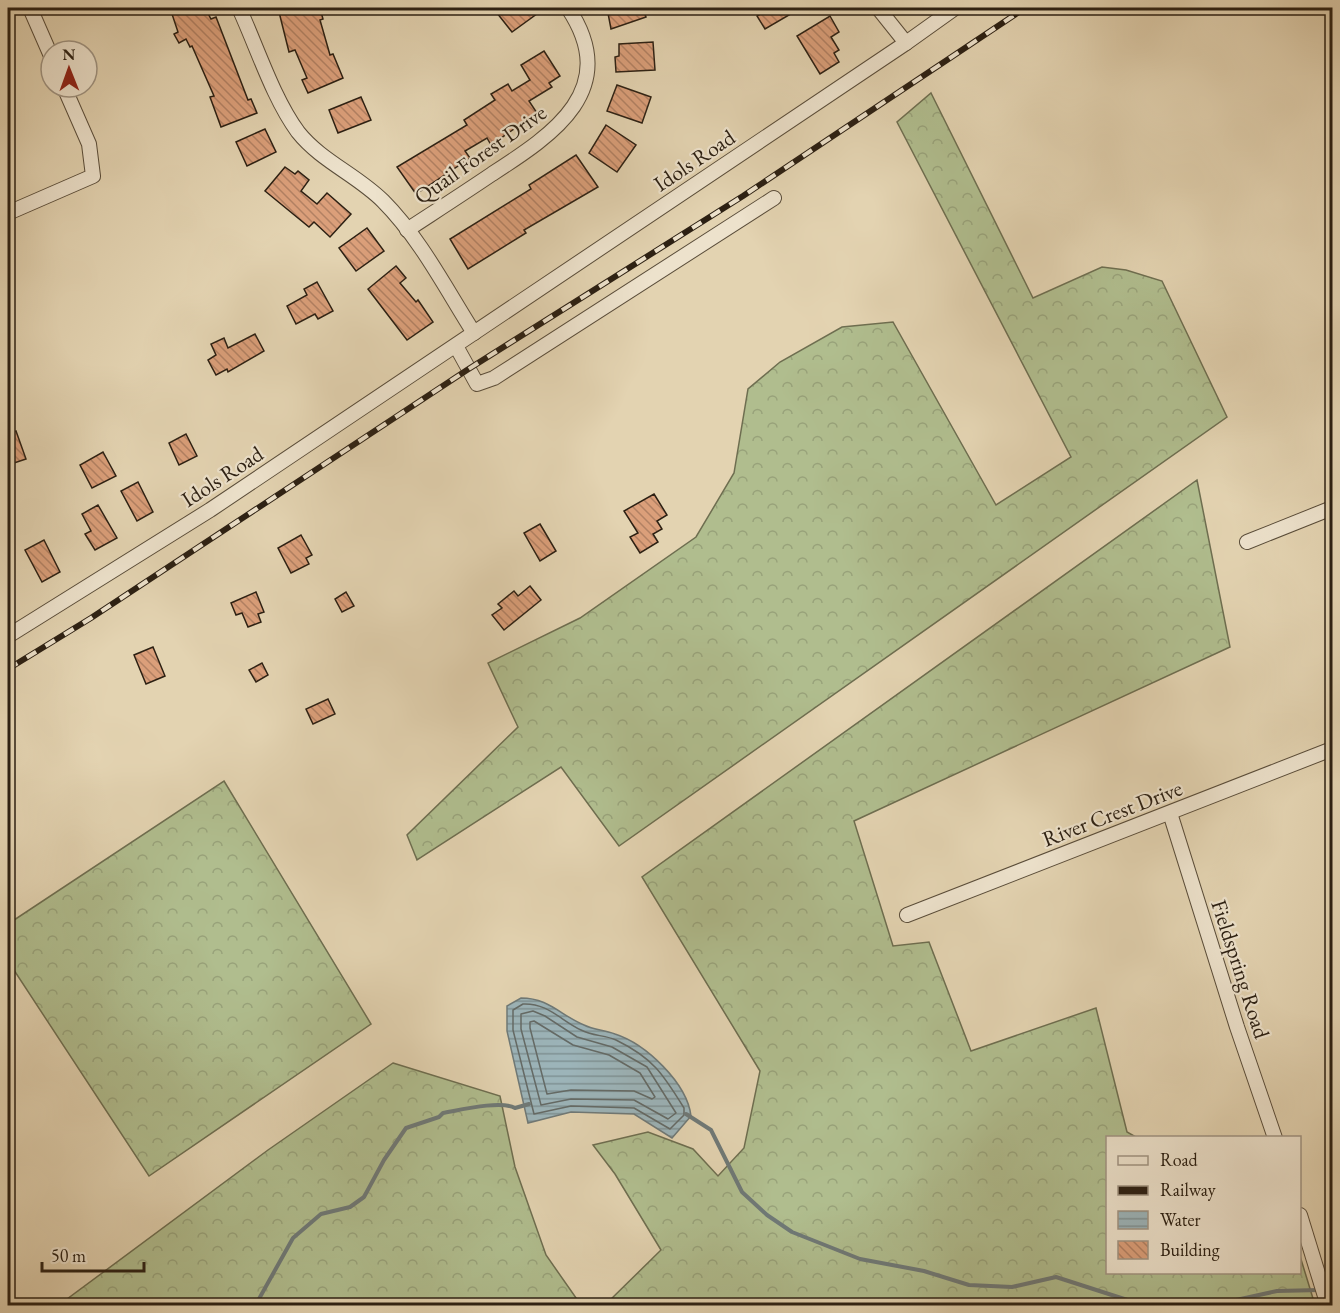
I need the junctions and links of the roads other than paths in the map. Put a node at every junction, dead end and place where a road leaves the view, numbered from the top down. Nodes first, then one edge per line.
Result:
1 (30, 8) edge
2 (239, 8) edge
3 (568, 8) edge
4 (879, 8) edge
5 (954, 8) edge
6 (44, 39) edge
7 (906, 43) junction
8 (69, 99) edge
9 (774, 198) dead end
10 (8, 213) edge
11 (407, 230) junction
12 (474, 333) junction
13 (456, 346) junction
14 (1332, 507) edge
15 (1247, 542) dead end
16 (8, 636) edge
17 (1332, 749) edge
18 (1170, 813) junction
19 (907, 915) dead end
20 (1275, 1136) edge
21 (1301, 1221) edge
22 (1328, 1305) edge

1 - 6 street
2 - 11 street
3 - 11 street, Quail Forest Drive
4 - 7 street
5 - 7 street, Idols Road
7 - 12 street, Idols Road
8 - 10 street
9 - 13 street
11 - 12 street
12 - 13 street, Idols Road
13 - 16 street, Idols Road
14 - 15 street
17 - 18 street, River Crest Drive
18 - 19 street, River Crest Drive
18 - 20 street, Fieldspring Road
21 - 22 street

